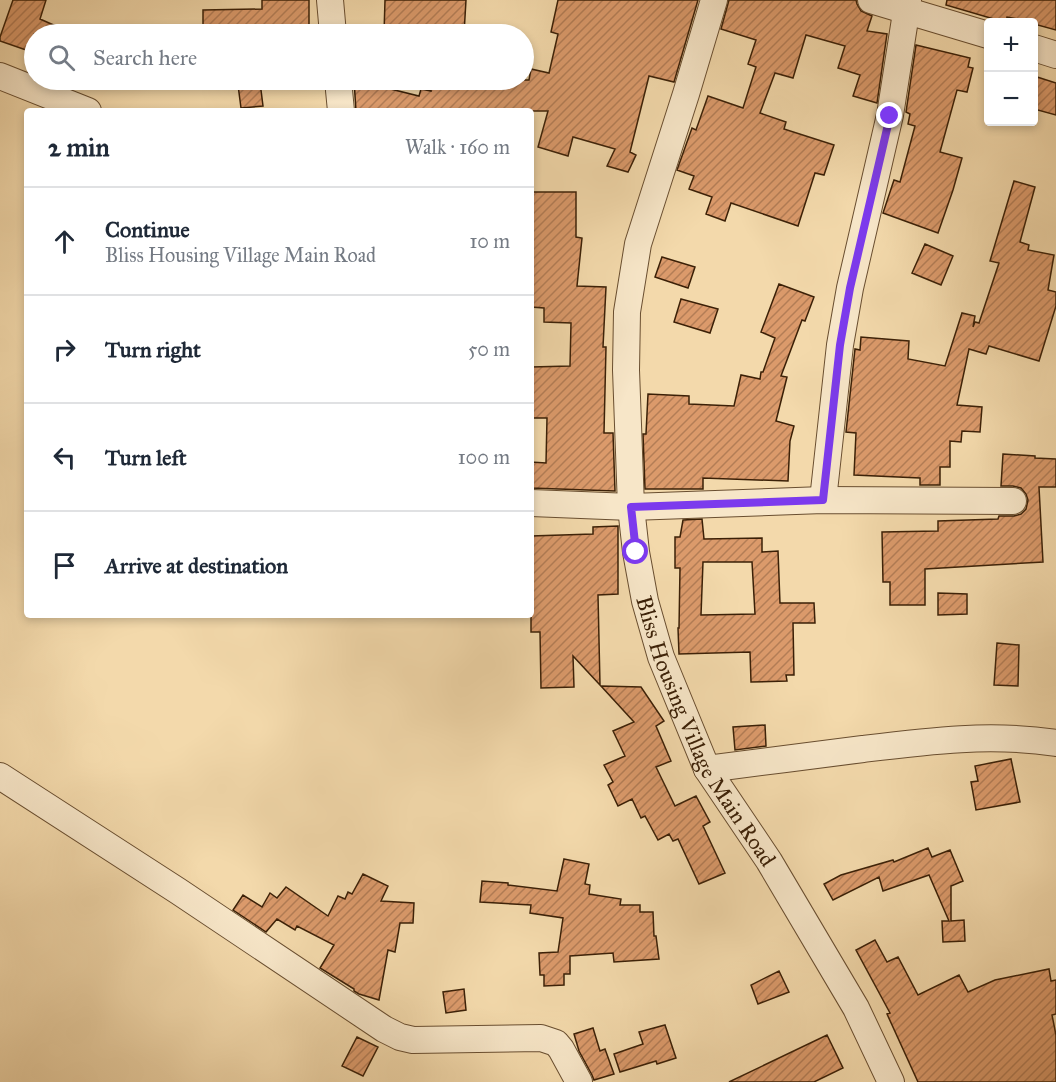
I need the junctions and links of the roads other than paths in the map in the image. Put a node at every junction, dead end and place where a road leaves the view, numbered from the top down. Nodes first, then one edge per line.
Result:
1 (330, 0) edge
2 (714, 0) edge
3 (871, 0) edge
4 (908, 5) edge
5 (332, 24) edge
6 (984, 34) edge
7 (1038, 49) edge
8 (1056, 55) edge
9 (0, 76) edge
10 (24, 86) edge
11 (35, 90) edge
12 (339, 90) edge
13 (80, 108) edge
14 (341, 108) edge
15 (823, 500) junction
16 (1013, 501) dead end
17 (534, 503) edge
18 (631, 507) junction
19 (1056, 743) edge
20 (707, 769) junction
21 (0, 776) edge
22 (884, 1080) edge
23 (579, 1082) edge

1 - 5 street
2 - 18 street, Bliss Housing Village Main Road
3 - 4 street
4 - 6 street
4 - 15 street
7 - 8 street
9 - 10 street
11 - 13 street
12 - 14 street
15 - 16 street
15 - 18 street
17 - 18 street
18 - 20 street, Bliss Housing Village Main Road
19 - 20 street
20 - 22 street, Bliss Housing Village Main Road
21 - 23 street

